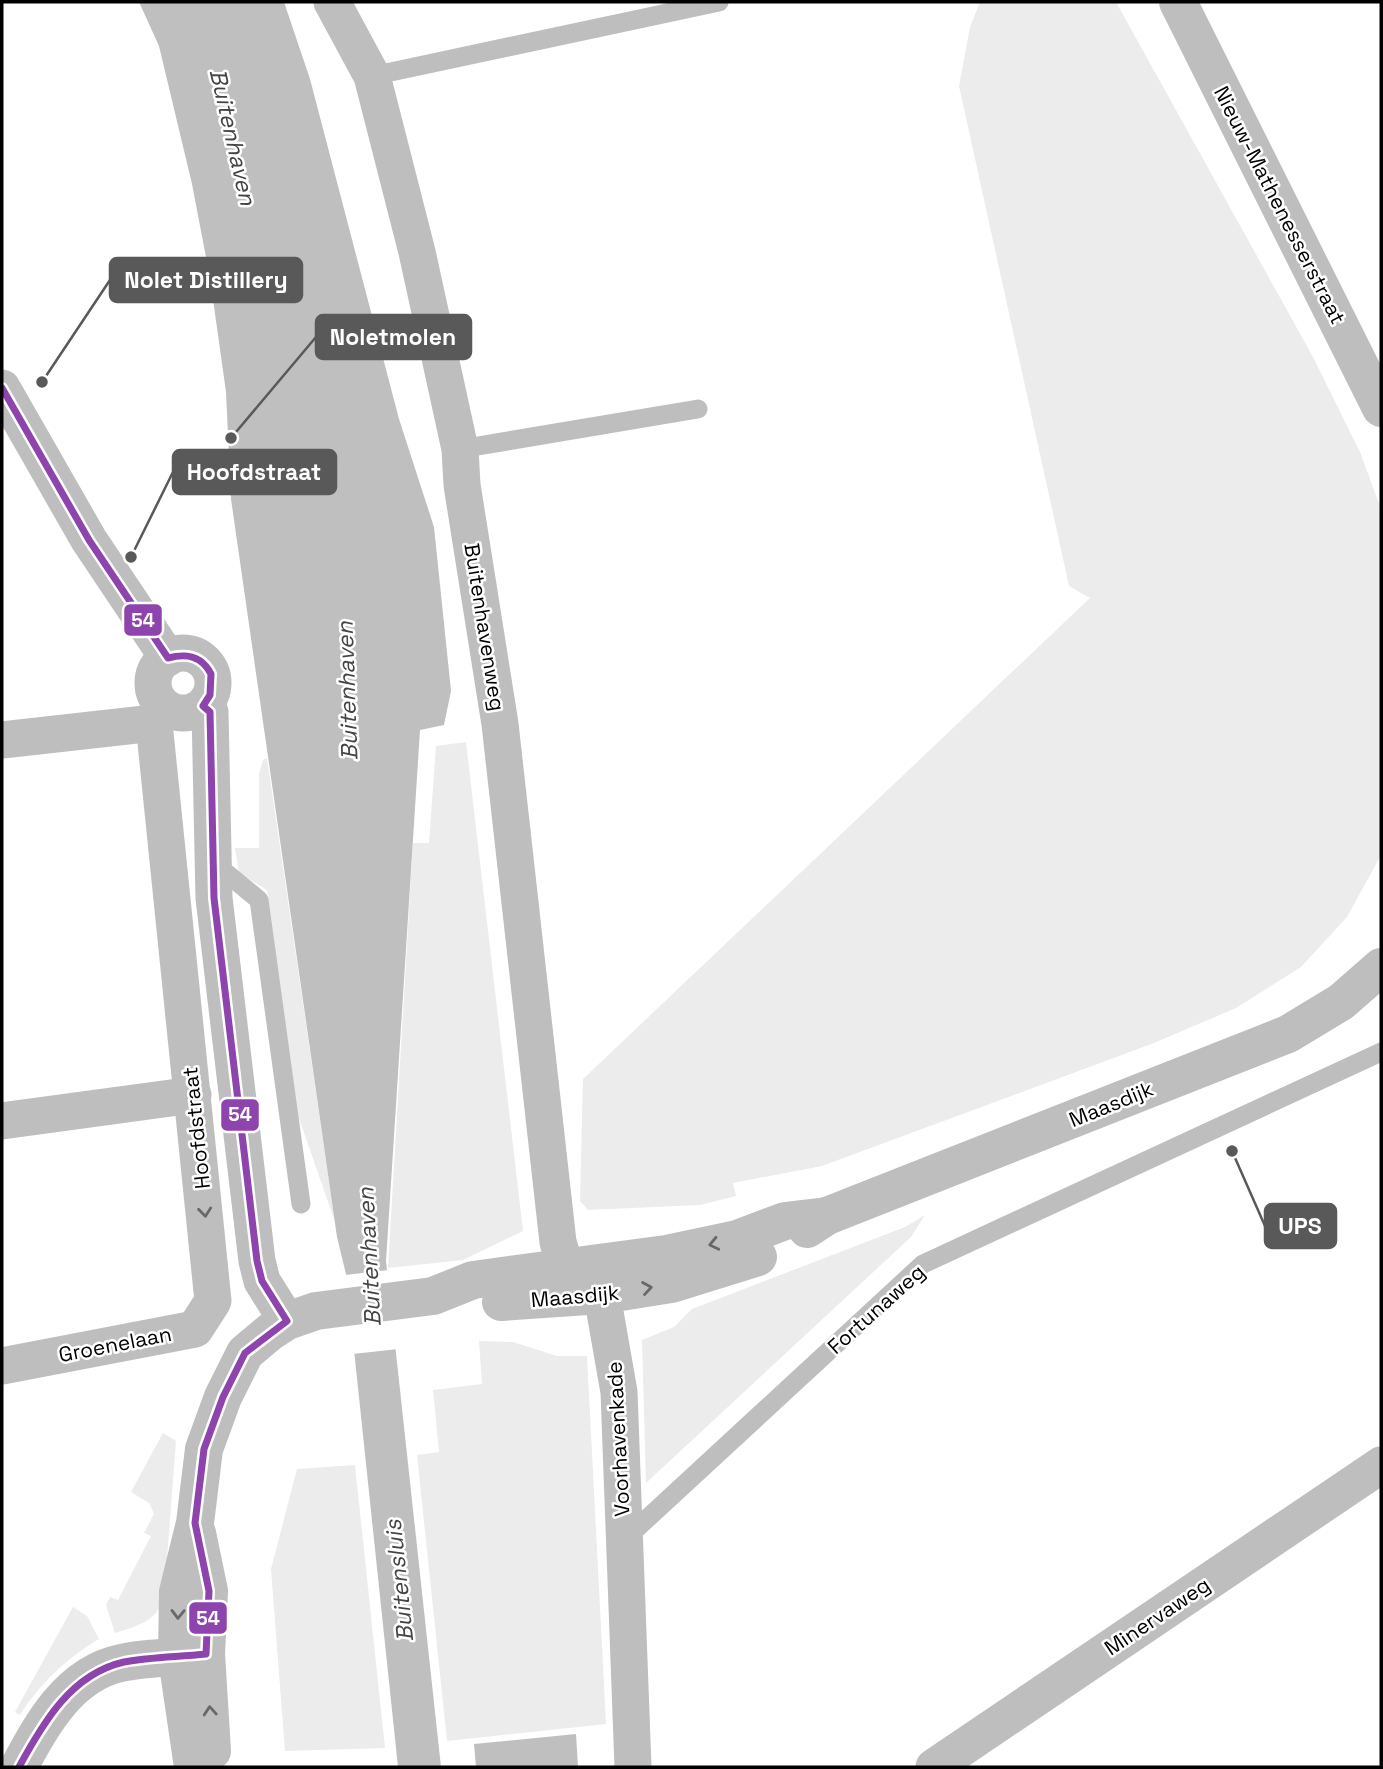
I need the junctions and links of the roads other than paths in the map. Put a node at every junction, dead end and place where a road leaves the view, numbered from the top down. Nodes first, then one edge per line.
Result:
1 (332, 2) edge
2 (719, 2) edge
3 (1183, 3) edge
4 (372, 76) junction
5 (2, 388) edge
6 (1381, 408) edge
7 (698, 409) dead end
8 (460, 449) junction
9 (168, 658) junction
10 (204, 706) junction
11 (160, 715) junction
12 (2, 740) edge
13 (213, 862) junction
14 (1381, 967) edge
15 (1381, 1052) edge
16 (193, 1095) junction
17 (2, 1121) edge
18 (301, 1205) dead end
19 (827, 1216) junction
20 (566, 1269) junction
21 (433, 1296) junction
22 (602, 1296) junction
23 (213, 1301) joint
24 (287, 1321) junction
25 (2, 1366) edge
26 (1381, 1465) edge
27 (624, 1541) junction
28 (192, 1656) junction
29 (19, 1767) edge
30 (193, 1767) edge
31 (211, 1767) edge
32 (634, 1767) edge
33 (934, 1767) edge

1 - 4 street, Buitenhavenweg
2 - 4 lane
3 - 6 street, Nieuw-Mathenesserstraat
4 - 8 street, Buitenhavenweg
5 - 9 street
7 - 8 lane
8 - 20 street, Buitenhavenweg
9 - 10 street
9 - 11 street
10 - 11 street
10 - 13 street, Hoofdstraat
11 - 12 street
11 - 16 street, Hoofdstraat
13 - 18 lane
13 - 24 street, Hoofdstraat
14 - 19 street, Maasdijk
15 - 27 lane, Fortunaweg
16 - 17 street
16 -> 23 street, Hoofdstraat
19 -> 20 street, Maasdijk
22 -> 19 street, Maasdijk
20 - 21 street, Maasdijk
20 - 22 street
21 - 22 street, Maasdijk
21 - 24 street, Maasdijk
22 - 27 street, Voorhavenkade
23 - 25 street, Groenelaan
24 - 28 street, Maasdijk
26 - 33 street, Minervaweg
27 - 32 street
28 - 29 street
28 - 30 street
31 -> 28 street

